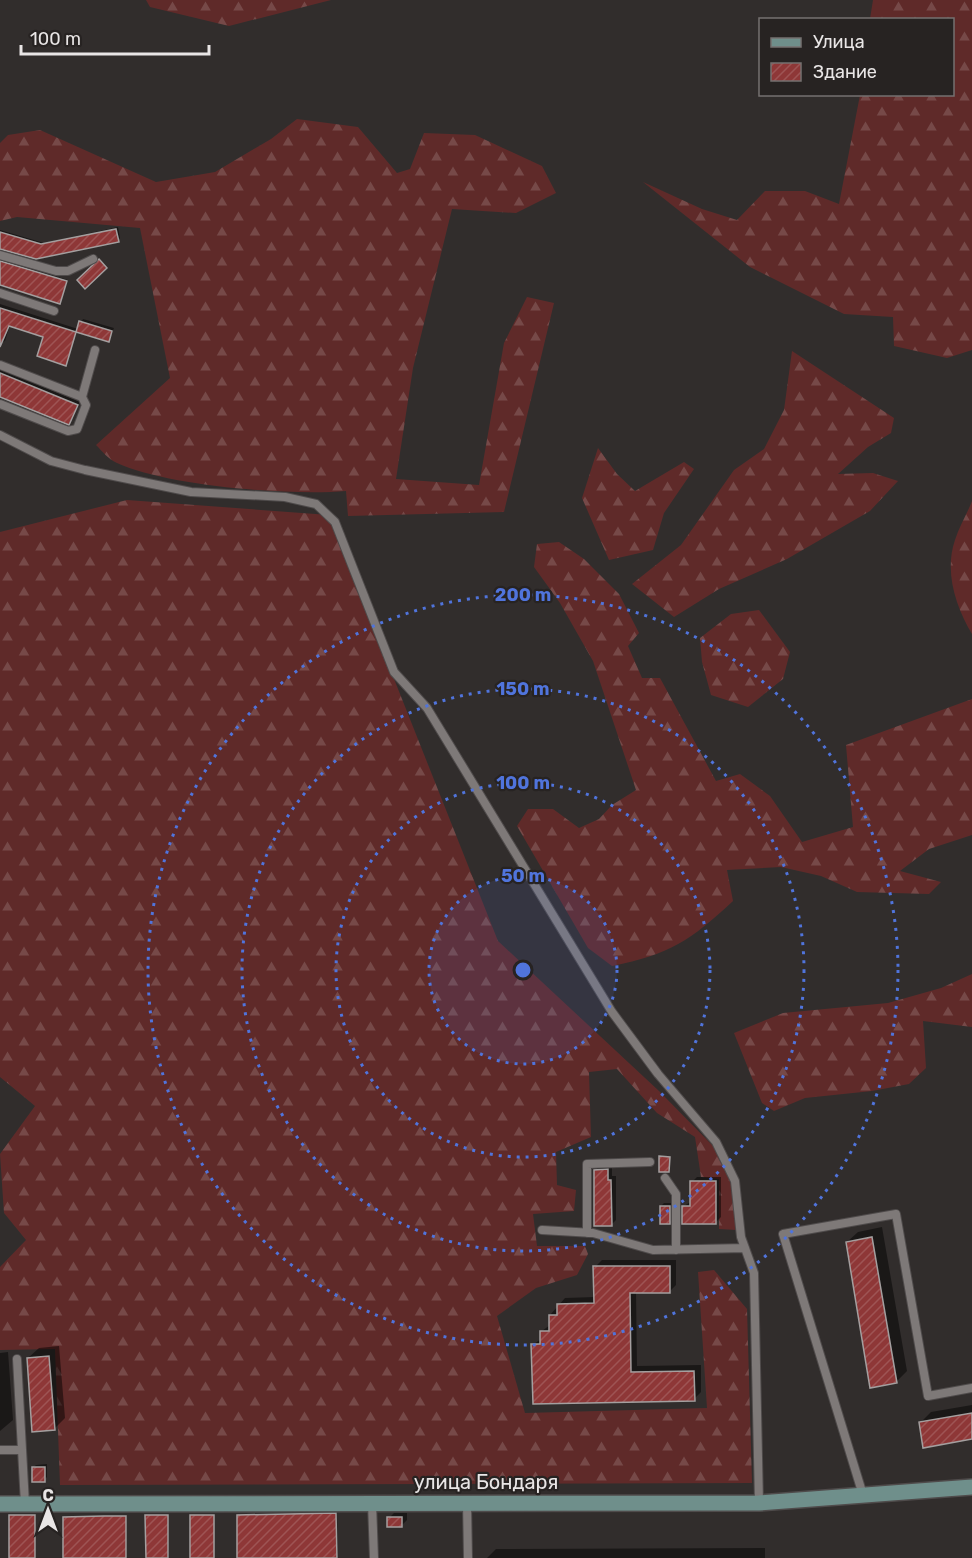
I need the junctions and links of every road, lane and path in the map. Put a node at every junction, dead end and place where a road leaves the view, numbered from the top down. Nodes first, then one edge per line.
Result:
1 (0, 255) edge
2 (93, 259) dead end
3 (0, 293) edge
4 (54, 311) dead end
5 (95, 350) dead end
6 (0, 365) edge
7 (81, 397) junction
8 (0, 404) edge
9 (0, 435) edge
10 (650, 1162) dead end
11 (665, 1178) dead end
12 (542, 1230) dead end
13 (587, 1233) junction
14 (745, 1248) junction
15 (675, 1250) junction
16 (17, 1359) dead end
17 (972, 1388) edge
18 (0, 1450) edge
19 (21, 1450) junction
20 (972, 1487) edge
21 (863, 1495) junction
22 (372, 1502) junction
23 (467, 1503) junction
24 (759, 1503) junction
25 (0, 1504) edge
26 (25, 1504) junction
27 (374, 1558) edge
28 (468, 1558) edge

1 - 2 lane
3 - 4 lane
5 - 7 lane
6 - 7 lane
7 - 8 lane
9 - 14 lane
10 - 13 lane
11 - 15 lane
12 - 13 lane
13 - 15 lane
14 - 15 lane
14 - 24 lane
16 - 19 lane
17 - 21 lane
18 - 19 lane
19 - 26 lane
20 - 21 main road, улица Бондаря
21 - 24 main road, улица Бондаря
22 - 23 main road, улица Бондаря
22 - 26 main road, улица Бондаря
22 - 27 lane
23 - 24 main road, улица Бондаря
23 - 28 lane
25 - 26 main road, улица Бондаря

